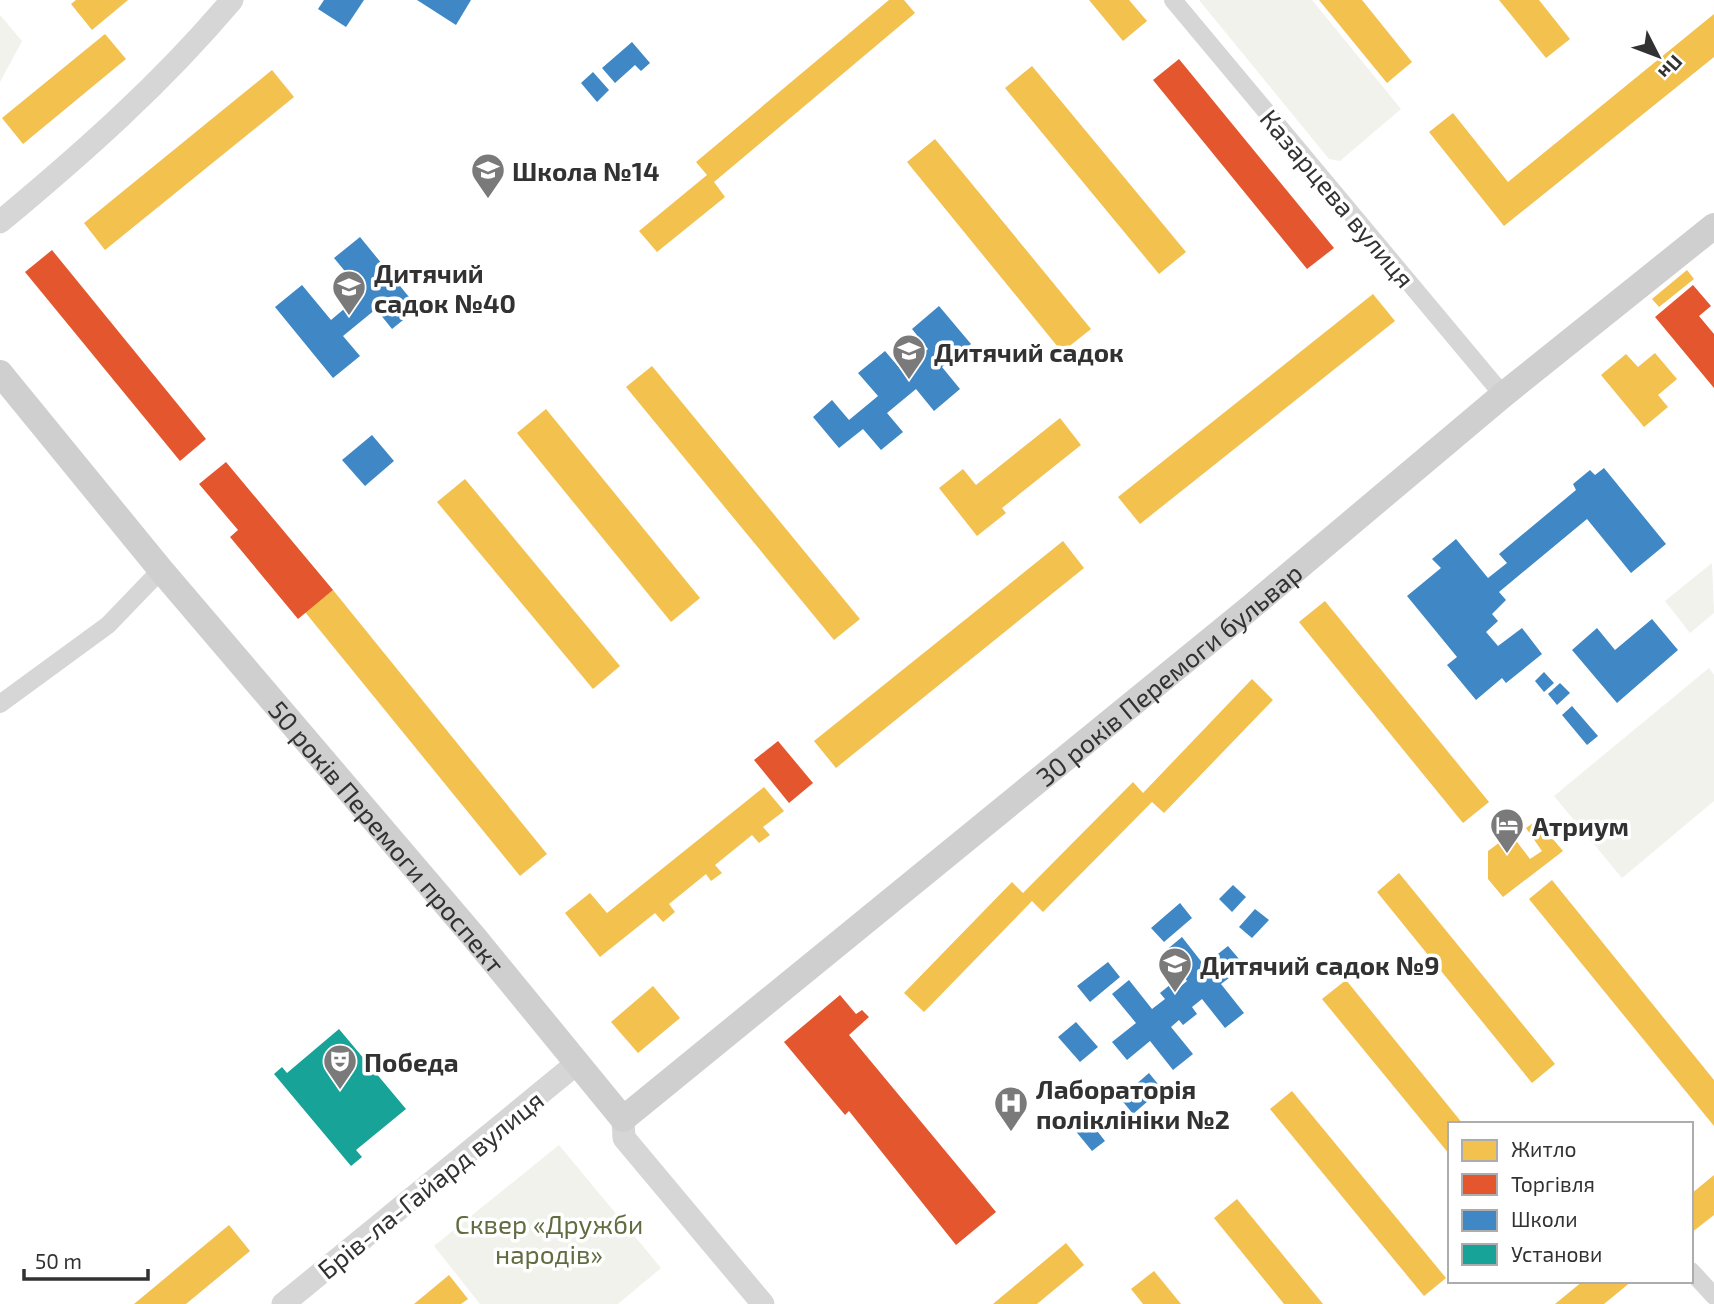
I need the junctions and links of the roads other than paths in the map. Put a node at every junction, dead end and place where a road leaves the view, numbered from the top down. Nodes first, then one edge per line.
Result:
1 (232, 0) edge
2 (1173, 0) edge
3 (0, 222) edge
4 (1714, 226) edge
5 (0, 373) edge
6 (1503, 395) junction
7 (161, 570) junction
8 (0, 705) edge
9 (576, 1063) junction
10 (623, 1119) junction
11 (1693, 1273) edge
12 (1714, 1296) edge
13 (283, 1304) edge
14 (763, 1304) edge

1 - 3 street
2 - 6 street, Казарцева вулиця
4 - 6 main road, 30 років Перемоги бульвар
5 - 7 main road, 50 років Перемоги проспект
6 - 10 main road, 30 років Перемоги бульвар
7 - 8 street
7 - 9 main road, 50 років Перемоги проспект
9 - 10 main road, 50 років Перемоги проспект
9 - 13 street, Брів-ла-Гайард вулиця
10 - 14 street, 50 років Перемоги проспект
11 - 12 street

